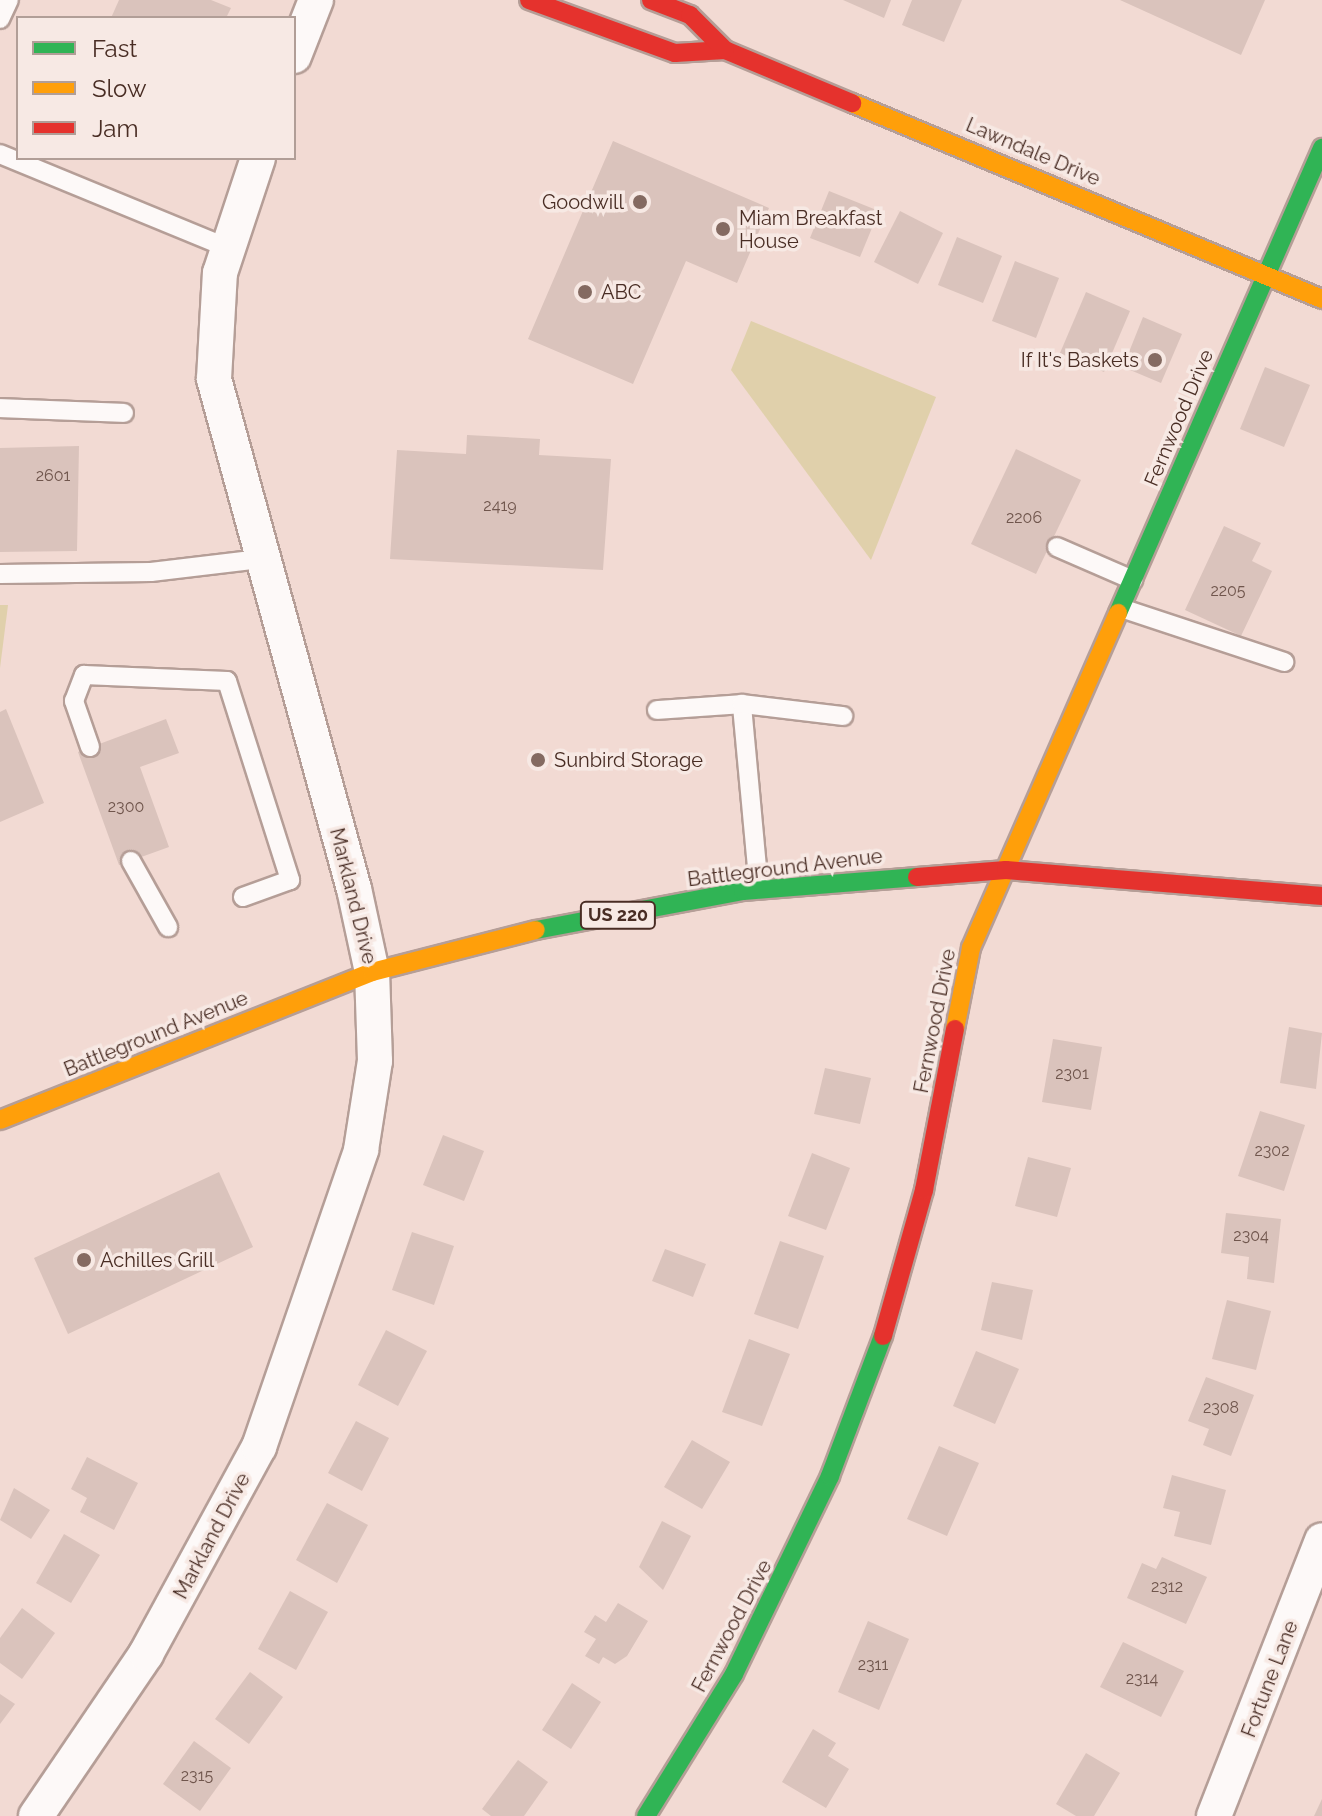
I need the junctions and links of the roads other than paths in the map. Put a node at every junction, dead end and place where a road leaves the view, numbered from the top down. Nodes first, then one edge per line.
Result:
1 (9, 0) edge
2 (316, 0) edge
3 (529, 0) edge
4 (651, 0) edge
5 (0, 19) edge
6 (725, 50) junction
7 (296, 51) edge
8 (1322, 148) edge
9 (0, 154) edge
10 (257, 160) edge
11 (228, 248) junction
12 (1265, 275) junction
13 (1322, 299) edge
14 (0, 408) edge
15 (124, 413) dead end
16 (1057, 547) dead end
17 (260, 559) junction
18 (0, 574) edge
19 (1133, 580) junction
20 (1121, 608) junction
21 (1284, 662) dead end
22 (742, 704) junction
23 (657, 710) dead end
24 (843, 716) dead end
25 (90, 747) dead end
26 (131, 861) dead end
27 (1006, 870) junction
28 (759, 889) junction
29 (1322, 896) edge
30 (243, 897) dead end
31 (168, 927) dead end
32 (372, 972) junction
33 (0, 1120) edge
34 (1322, 1540) edge
35 (36, 1816) edge
36 (646, 1816) edge
37 (1214, 1816) edge

1 - 5 lane
2 - 7 street
3 - 6 main road, Lawndale Drive
4 - 6 main road, Lawndale Drive
6 - 12 main road, Lawndale Drive
8 - 12 main road, Fernwood Drive
9 - 11 lane
10 - 11 street, Markland Drive
11 - 17 street, Markland Drive
12 - 13 main road, Lawndale Drive
12 - 19 main road, Fernwood Drive
14 - 15 lane
16 - 19 lane
17 - 18 lane
17 - 32 street, Markland Drive
19 - 20 main road, Fernwood Drive
20 - 21 lane
20 - 27 main road, Fernwood Drive
22 - 23 lane
22 - 24 lane
22 - 28 lane
25 - 30 lane
26 - 31 lane
27 - 28 main road, Battleground Avenue / US 220
27 - 29 main road, Battleground Avenue / US 220
27 - 36 main road, Fernwood Drive
28 - 32 main road, Battleground Avenue / US 220
32 - 33 main road, Battleground Avenue / US 220
32 - 35 street, Markland Drive
34 - 37 street, Fortune Lane

